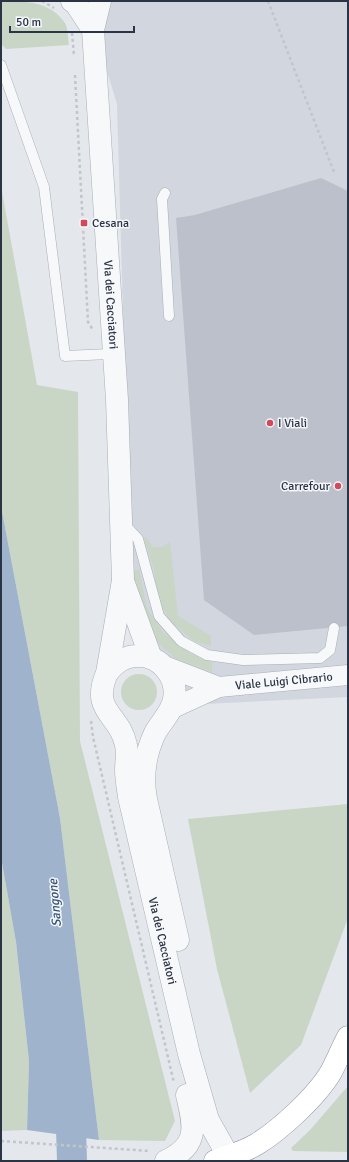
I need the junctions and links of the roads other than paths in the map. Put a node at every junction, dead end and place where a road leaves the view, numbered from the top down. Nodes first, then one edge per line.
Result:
1 (100, 1) edge
2 (65, 6) edge
3 (82, 29) junction
4 (1, 65) edge
5 (165, 193) dead end
6 (170, 316) dead end
7 (112, 355) junction
8 (121, 521) junction
9 (122, 580) junction
10 (334, 628) dead end
11 (157, 662) junction
12 (107, 673) junction
13 (348, 675) edge
14 (219, 687) junction
15 (167, 714) junction
16 (111, 718) junction
17 (348, 1037) edge
18 (189, 1054) junction
19 (232, 1159) edge
20 (166, 1161) edge

1 - 3 street, Via dei Cacciatori
2 - 3 street, Via dei Cacciatori
3 - 7 street, Via dei Cacciatori
4 - 7 lane
5 - 6 lane
7 - 8 street, Via dei Cacciatori
8 - 9 street, Via dei Cacciatori
8 - 10 lane
9 - 11 street, Via dei Cacciatori
9 - 12 street, Via dei Cacciatori
11 - 12 street
11 - 14 street
11 - 15 street, Via dei Cacciatori
12 - 16 street, Via dei Cacciatori
13 - 14 street, Viale Luigi Cibrario
14 - 15 street
15 - 16 street
15 - 19 street, Via dei Cacciatori
16 - 18 street, Via dei Cacciatori
17 - 19 highway
18 - 19 street, Via dei Cacciatori
18 - 20 street

